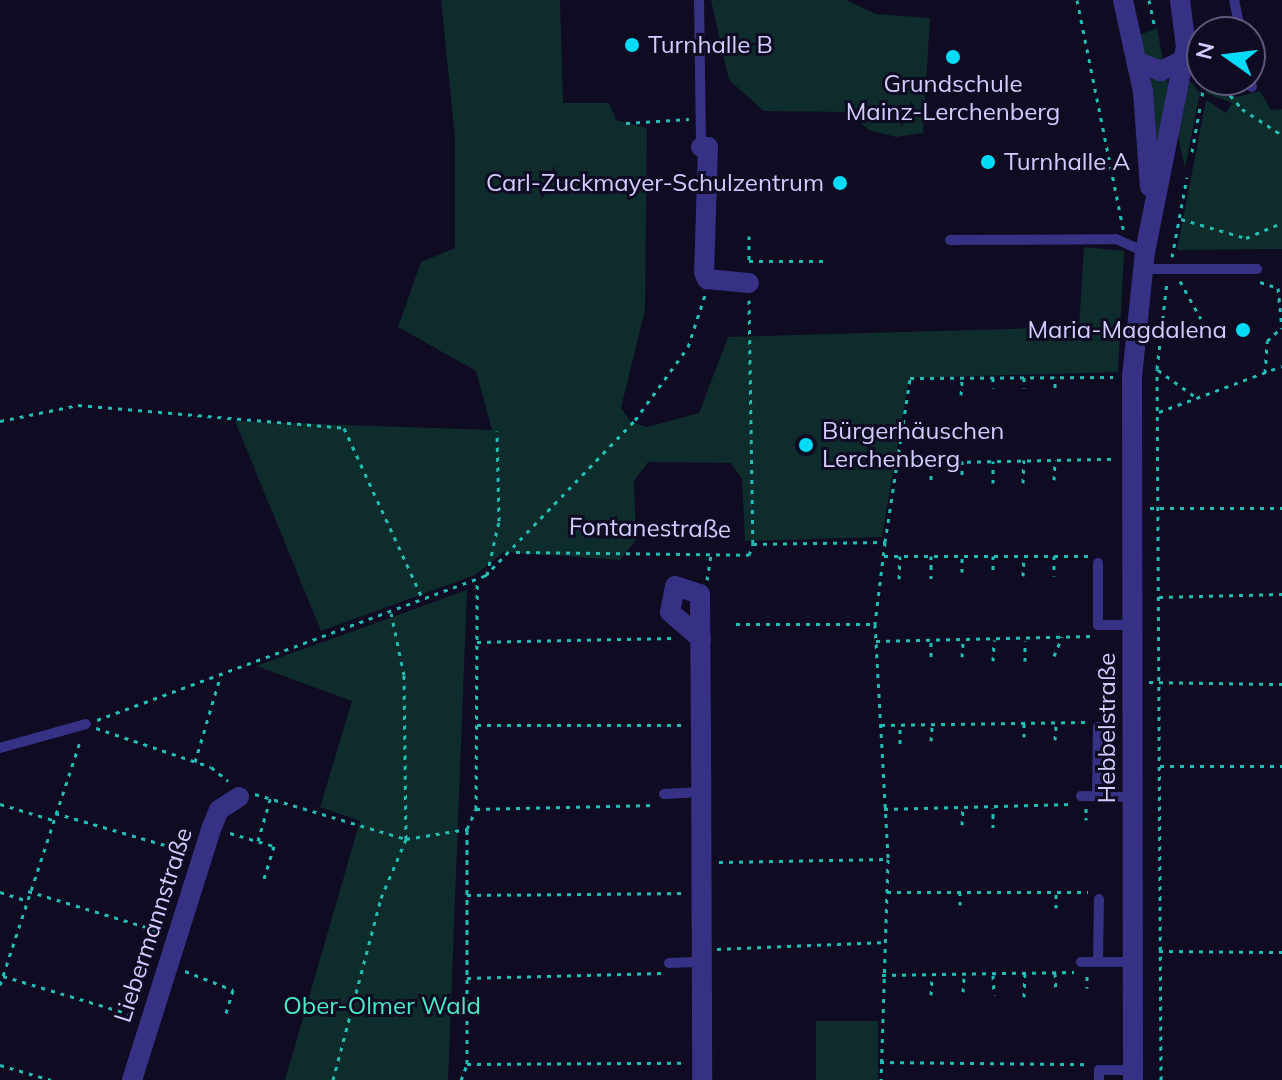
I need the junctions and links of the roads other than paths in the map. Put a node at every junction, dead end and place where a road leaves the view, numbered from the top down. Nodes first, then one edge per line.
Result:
1 (699, 0) edge
2 (1123, 0) edge
3 (1180, 0) edge
4 (1184, 60) junction
5 (1136, 61) junction
6 (701, 147) joint
7 (950, 240) dead end
8 (1145, 253) junction
9 (1257, 269) road end
10 (749, 283) road end
11 (1098, 559) road end
12 (1132, 625) junction
13 (701, 639) junction
14 (86, 724) road end
15 (1098, 724) road end
16 (0, 748) edge
17 (701, 792) junction
18 (664, 794) dead end
19 (1081, 796) road end
20 (1097, 796) junction
21 (239, 797) road end
22 (1133, 797) junction
23 (1099, 896) road end
24 (702, 956) junction
25 (1081, 962) road end
26 (1098, 962) junction
27 (1134, 962) junction
28 (670, 968) road end
29 (702, 1072) edge
30 (1099, 1075) edge
31 (1133, 1075) edge
32 (132, 1080) edge

1 - 6 lane
2 - 5 street
3 - 4 street
4 - 5 street
4 - 8 street
5 - 8 street
6 - 10 street
7 - 8 lane
8 - 9 lane
8 - 12 street, Hebbelstraße
11 - 12 lane
12 - 22 street, Hebbelstraße
13 - 13 street
13 - 17 street
14 - 16 lane
15 - 20 lane
17 - 18 lane
17 - 24 street
19 - 20 lane
20 - 22 lane
21 - 32 street, Liebermannstraße
22 - 27 street, Hebbelstraße
23 - 26 lane
24 - 28 lane
24 - 29 street
25 - 26 lane
26 - 27 lane
27 - 31 street, Hebbelstraße
30 - 31 lane

